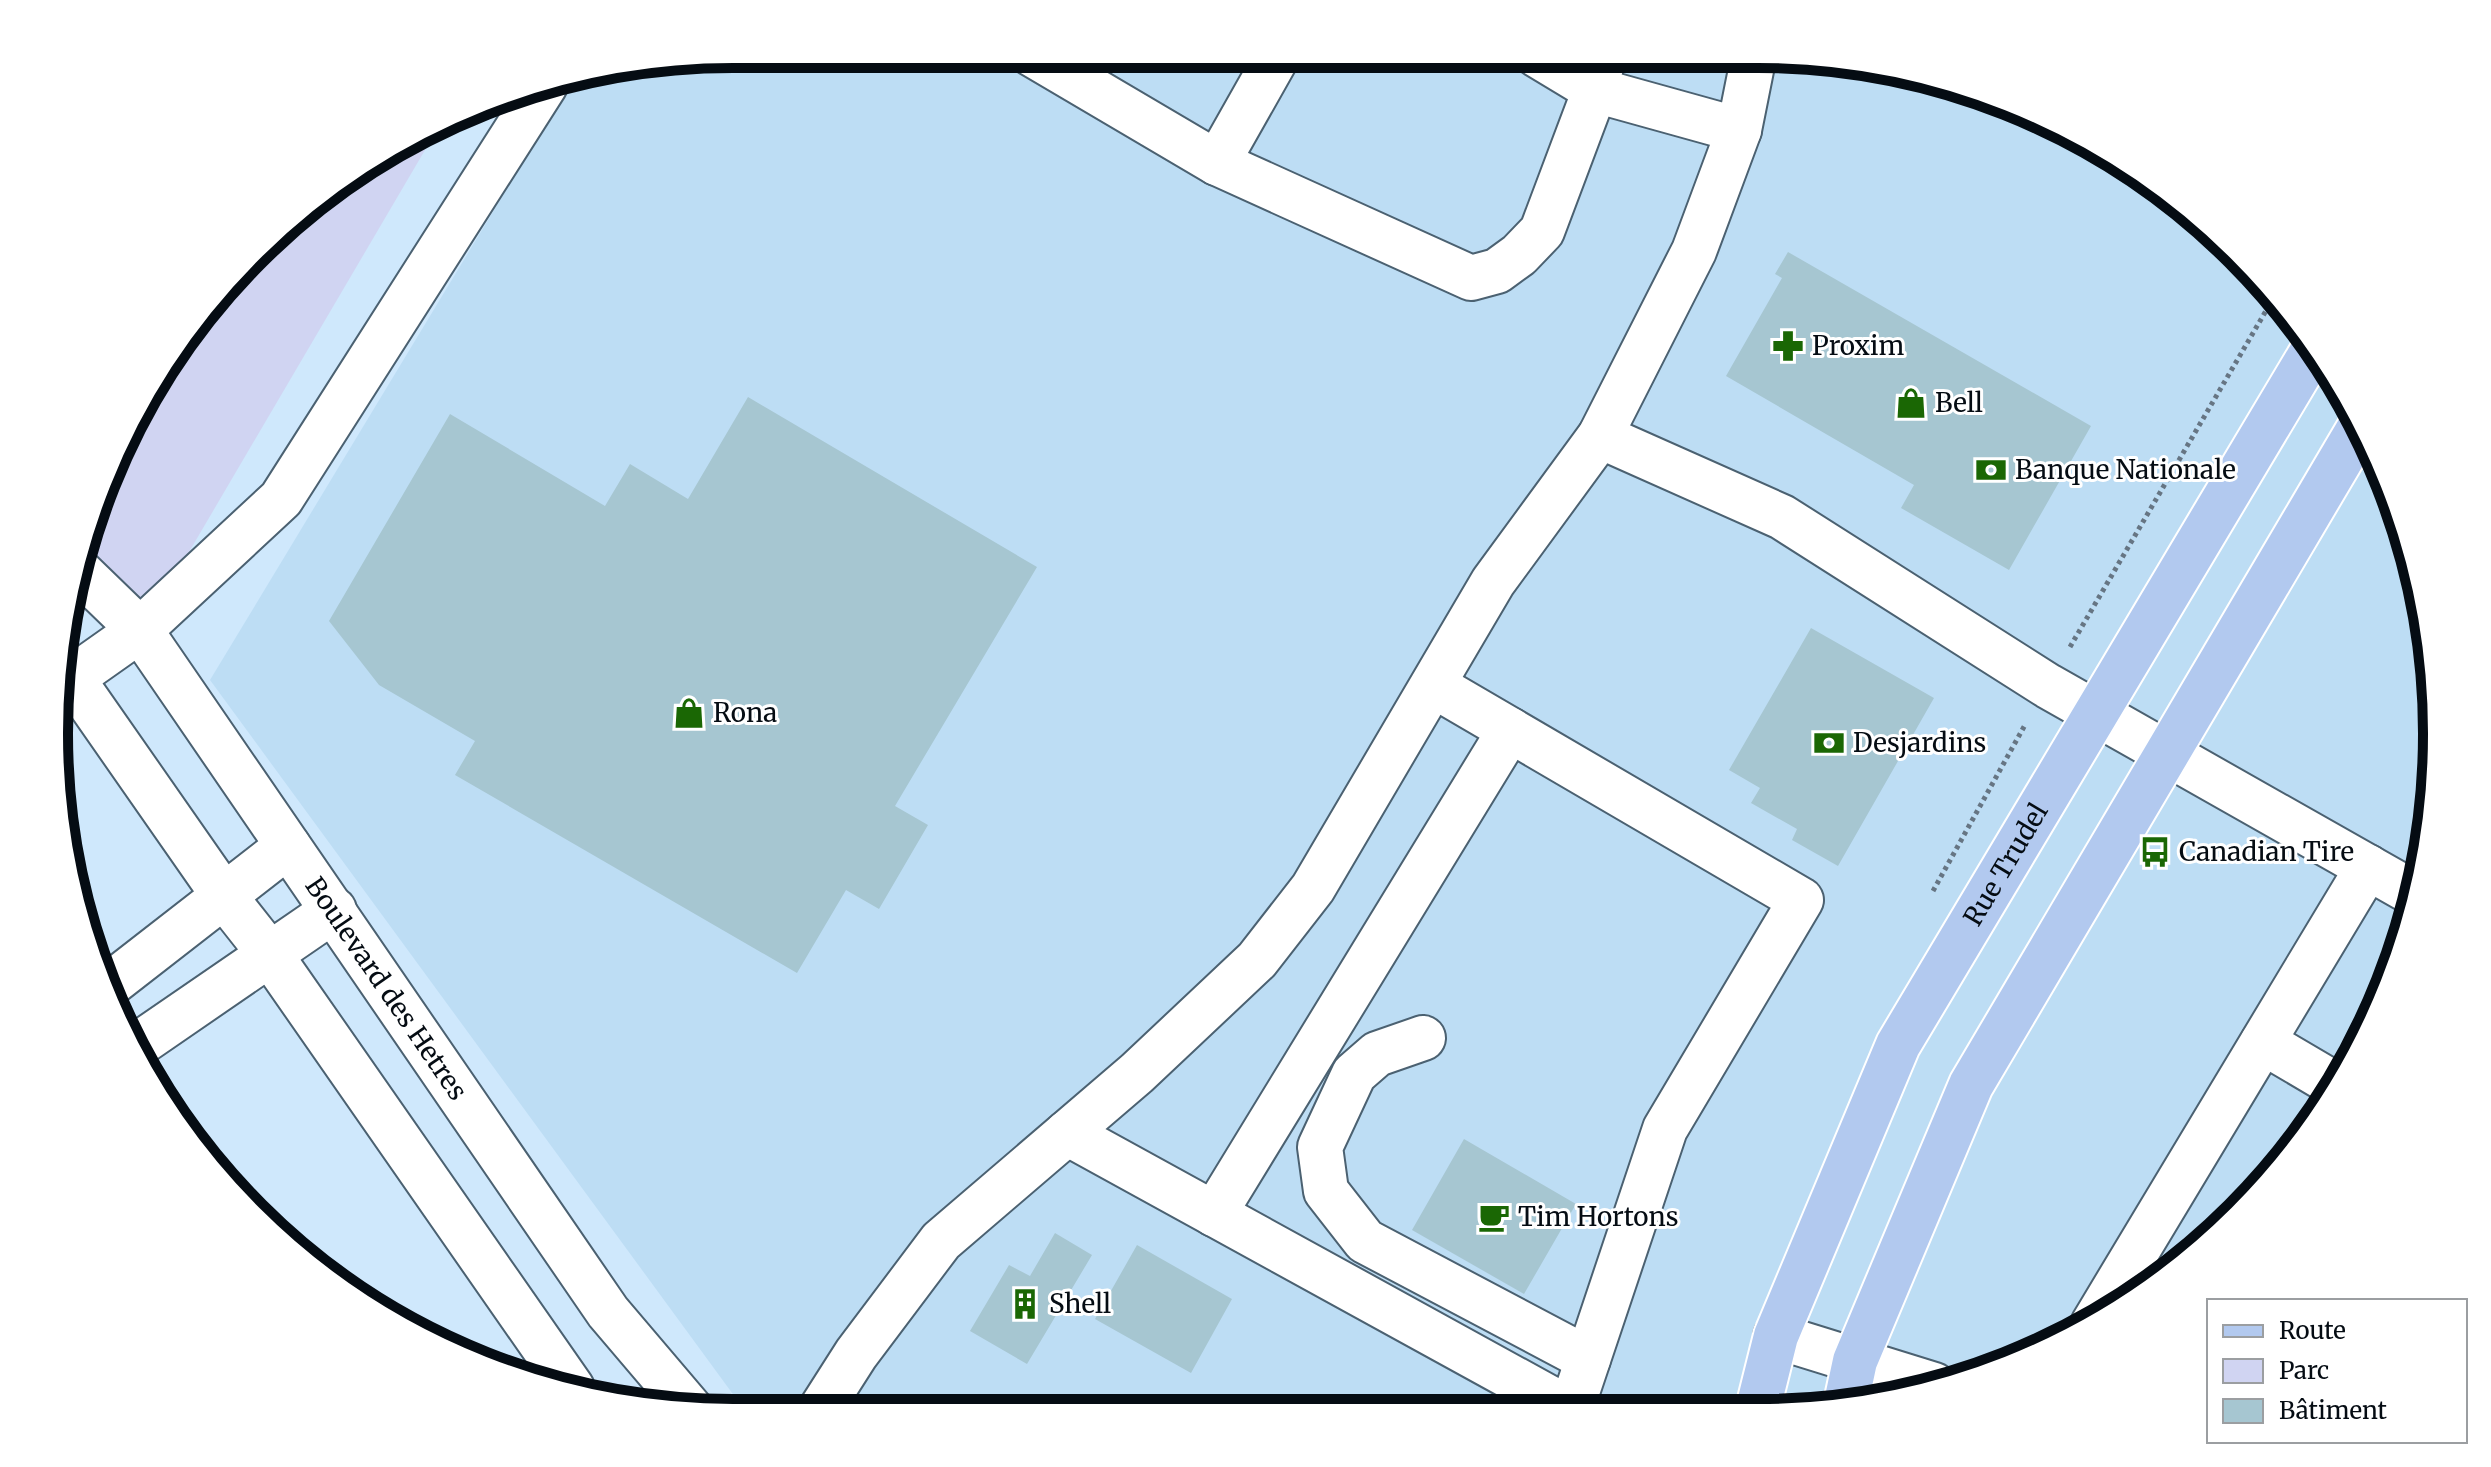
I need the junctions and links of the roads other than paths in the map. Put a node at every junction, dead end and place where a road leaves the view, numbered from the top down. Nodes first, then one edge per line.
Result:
1 (1056, 68) edge
2 (1271, 68) edge
3 (1751, 68) edge
4 (1600, 73) edge
5 (537, 98) edge
6 (1739, 130) junction
7 (1217, 163) junction
8 (2308, 359) edge
9 (1600, 436) junction
10 (2353, 438) edge
11 (87, 579) edge
12 (140, 630) junction
13 (71, 671) edge
14 (70, 679) edge
15 (1433, 685) junction
16 (2093, 713) junction
17 (1510, 730) junction
18 (2168, 752) junction
19 (288, 846) junction
20 (2368, 867) junction
21 (2404, 888) edge
22 (224, 896) junction
23 (334, 910) junction
24 (269, 953) junction
25 (116, 980) edge
26 (1423, 1038) dead end
27 (144, 1041) edge
28 (2263, 1042) junction
29 (2326, 1079) edge
30 (1067, 1133) junction
31 (1214, 1214) junction
32 (2108, 1299) edge
33 (1776, 1336) junction
34 (1588, 1359) junction
35 (564, 1377) edge
36 (1851, 1382) edge
37 (1897, 1384) edge
38 (680, 1397) edge
39 (827, 1399) edge
40 (1551, 1399) edge
41 (1575, 1399) edge
42 (1760, 1399) edge

1 - 7 street
2 - 7 street
3 - 6 street
4 - 6 street
4 - 7 street
5 - 12 street
6 - 9 street
8 - 16 main road, Rue Trudel
9 - 15 street
9 - 16 street
10 - 18 main road
11 - 12 street, Boulevard des Hetres
12 - 13 street
12 - 19 street, Boulevard des Hetres
14 - 22 street
15 - 17 street
15 - 30 street
16 - 18 street
16 - 33 main road, Rue Trudel
17 - 31 street
17 - 34 street
18 - 20 street
18 - 36 main road
19 - 22 street
19 - 23 street, Boulevard des Hetres
20 - 21 street
20 - 28 street
22 - 24 street
22 - 25 street
23 - 24 street
23 - 38 street, Boulevard des Hetres
24 - 27 street
24 - 35 street
26 - 34 street
28 - 29 street
28 - 32 street
30 - 31 street
30 - 39 street
31 - 40 street
33 - 36 street
33 - 42 main road, Rue Trudel
34 - 41 street
36 - 37 street

